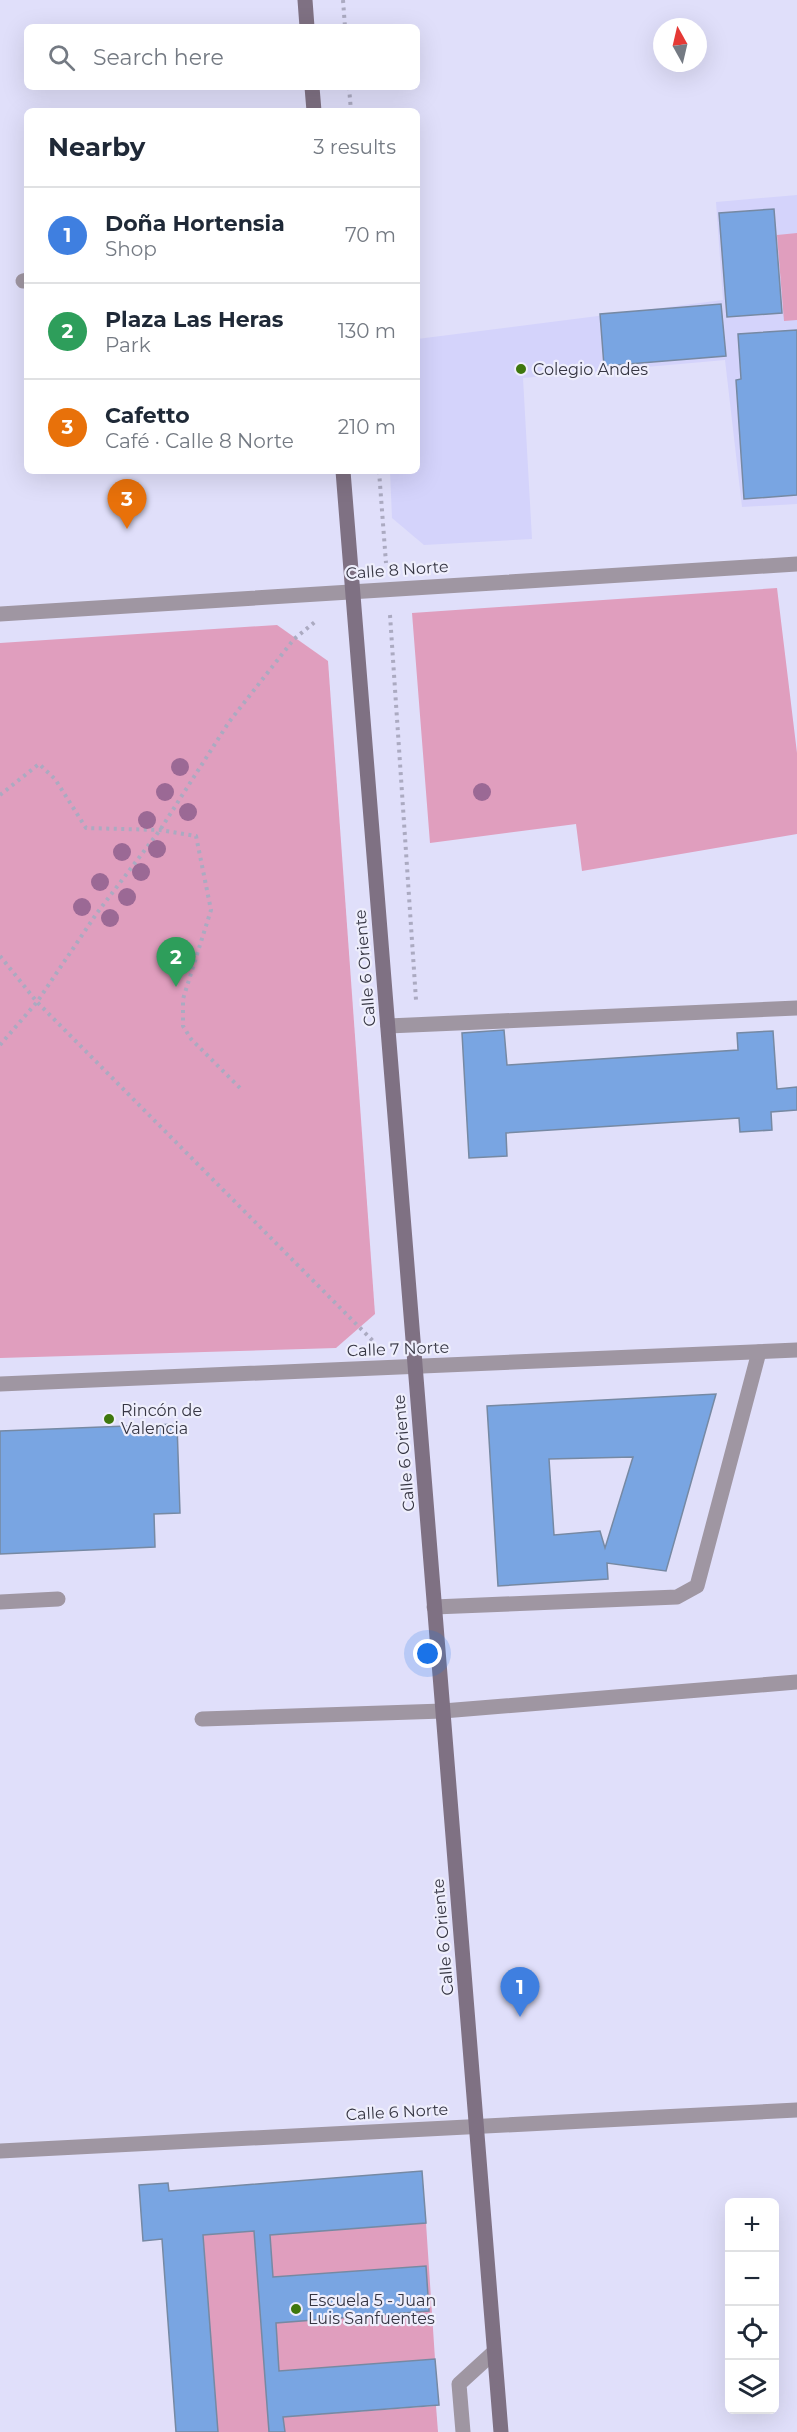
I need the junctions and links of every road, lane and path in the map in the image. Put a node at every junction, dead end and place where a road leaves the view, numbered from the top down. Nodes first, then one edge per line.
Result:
1 (305, 0) edge
2 (343, 0) edge
3 (308, 24) edge
4 (345, 24) edge
5 (312, 90) edge
6 (350, 90) edge
7 (314, 108) edge
8 (351, 108) edge
9 (343, 474) edge
10 (797, 564) edge
11 (353, 591) junction
12 (0, 614) edge
13 (319, 618) dead end
14 (0, 795) edge
15 (160, 830) junction
16 (0, 956) edge
17 (37, 1002) junction
18 (797, 1008) edge
19 (388, 1026) junction
20 (0, 1045) edge
21 (240, 1088) dead end
22 (797, 1350) edge
23 (759, 1352) junction
24 (399, 1367) junction
25 (415, 1367) junction
26 (0, 1384) edge
27 (58, 1599) dead end
28 (0, 1602) edge
29 (434, 1607) junction
30 (797, 1682) edge
31 (443, 1711) junction
32 (202, 1719) dead end
33 (797, 2110) edge
34 (476, 2125) junction
35 (0, 2151) edge
36 (494, 2352) junction
37 (463, 2432) edge
38 (501, 2432) edge

1 - 3 main road
2 - 4 path
5 - 7 main road
6 - 8 path
9 - 11 main road, Calle 6 Oriente
10 - 11 street, Calle 8 Norte
11 - 12 street, Calle 8 Norte
11 - 19 main road, Calle 6 Oriente
13 - 15 path
14 - 15 path
15 - 17 path
15 - 21 path
16 - 17 path
17 - 20 path
17 - 24 path
18 - 19 street
19 - 25 main road, Calle 6 Oriente
22 - 23 street, Calle 7 Norte
23 - 25 street, Calle 7 Norte
23 - 29 street
24 - 25 street, Calle 7 Norte
24 - 26 street, Calle 7 Norte
25 - 29 main road, Calle 6 Oriente
27 - 28 street
29 - 31 main road, Calle 6 Oriente
30 - 31 street
31 - 32 street
31 - 34 main road, Calle 6 Oriente
33 - 34 street, Calle 6 Norte
34 - 35 street, Calle 6 Norte
34 - 36 main road, Calle 6 Oriente
36 - 37 street
36 - 38 main road, Calle 6 Oriente

